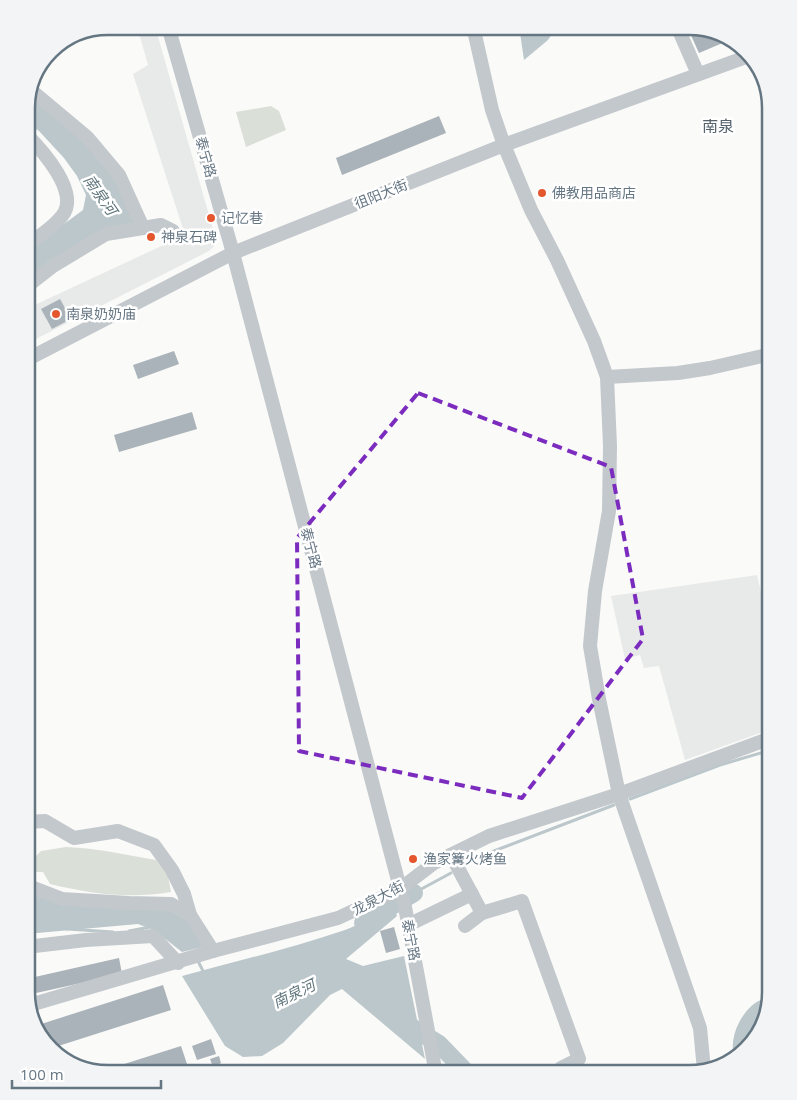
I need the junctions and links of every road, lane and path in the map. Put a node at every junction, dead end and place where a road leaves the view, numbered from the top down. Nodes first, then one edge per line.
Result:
1 (171, 35) edge
2 (475, 35) edge
3 (681, 35) edge
4 (743, 58) edge
5 (698, 74) junction
6 (36, 94) edge
7 (35, 145) edge
8 (504, 145) junction
9 (143, 228) junction
10 (172, 231) dead end
11 (35, 239) edge
12 (233, 253) junction
13 (35, 280) edge
14 (35, 355) edge
15 (762, 356) edge
16 (607, 377) junction
17 (762, 741) edge
18 (619, 794) junction
19 (35, 822) edge
20 (451, 855) junction
21 (35, 888) edge
22 (400, 889) junction
23 (472, 894) junction
24 (482, 913) junction
25 (190, 915) junction
26 (408, 925) junction
27 (466, 926) dead end
28 (35, 946) edge
29 (213, 951) junction
30 (178, 962) junction
31 (36, 1003) edge
32 (703, 1064) edge
33 (435, 1065) edge
34 (566, 1065) edge

1 - 12 street, 泰宁路
2 - 8 street
3 - 5 street
4 - 5 street, 徂阳大街
5 - 8 street, 徂阳大街
6 - 9 street
7 - 11 street
8 - 12 street, 徂阳大街
8 - 16 street
9 - 10 street
9 - 13 street
12 - 14 street, 徂阳大街
12 - 22 street, 泰宁路
15 - 16 street
16 - 18 street
17 - 18 street, 龙泉大街
18 - 20 street, 龙泉大街
18 - 32 street
19 - 25 street
20 - 22 street, 龙泉大街
20 - 23 street
21 - 25 street
22 - 26 street, 泰宁路
22 - 29 street, 龙泉大街
23 - 24 street
23 - 26 street
24 - 27 street
24 - 34 street
25 - 29 street
26 - 33 street, 泰宁路
28 - 30 street
29 - 30 street, 龙泉大街
30 - 31 street, 龙泉大街

